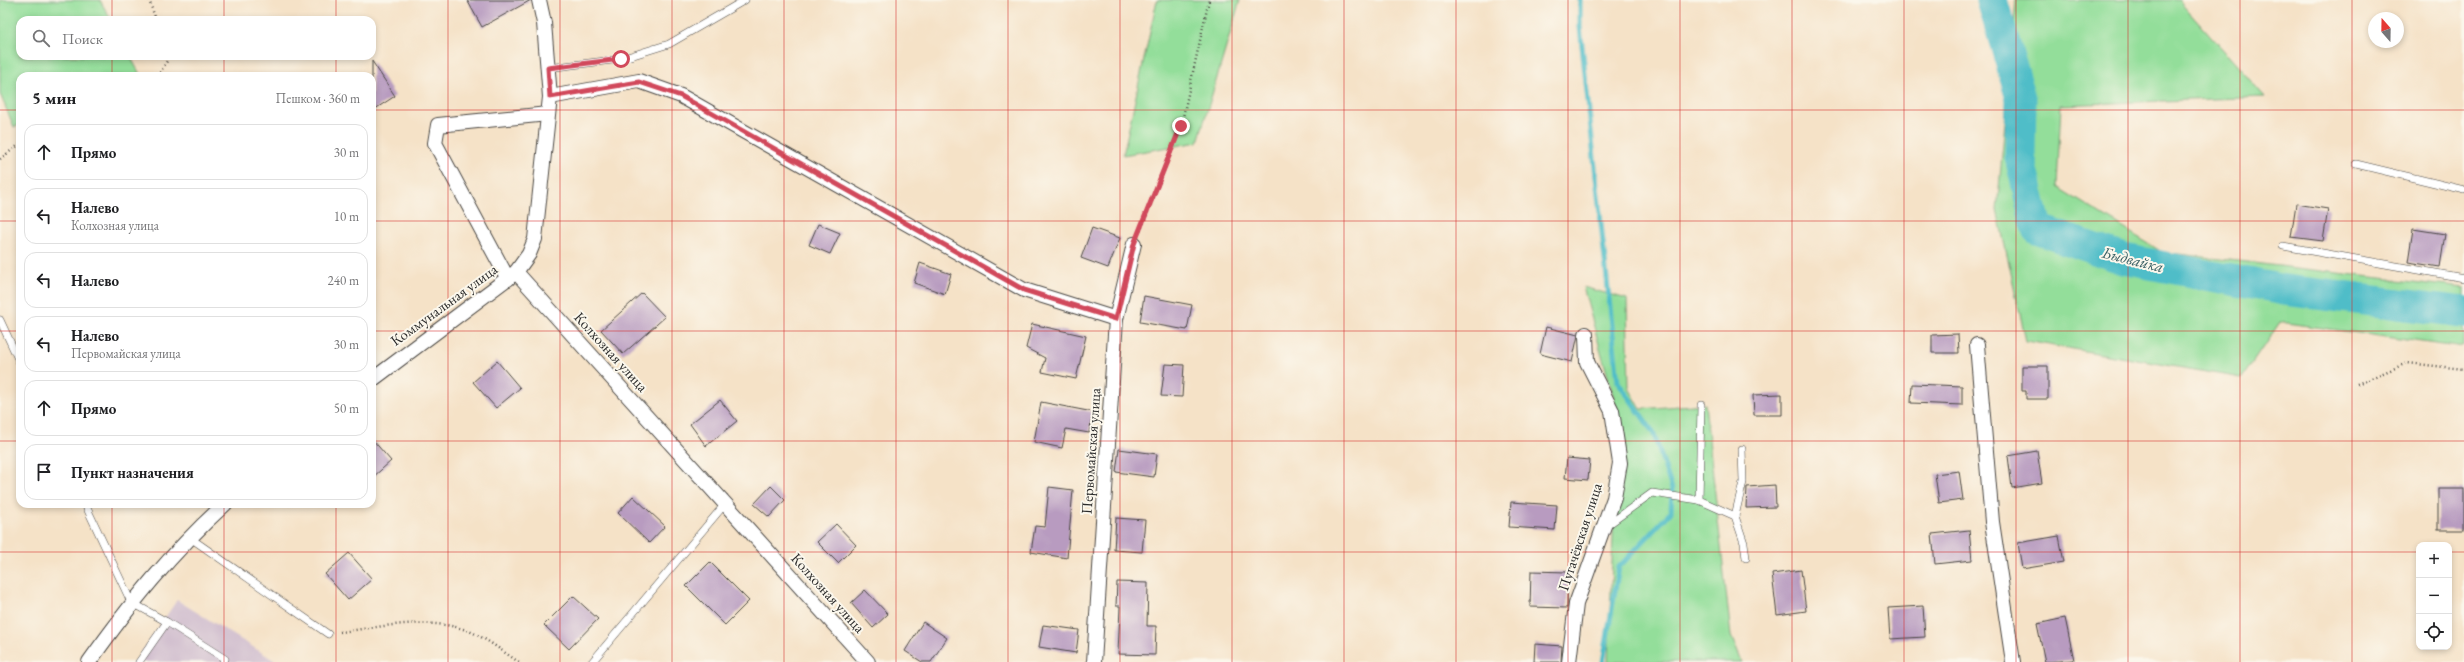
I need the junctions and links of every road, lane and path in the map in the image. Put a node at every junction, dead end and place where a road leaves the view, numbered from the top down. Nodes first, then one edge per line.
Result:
1 (149, 0) edge
2 (539, 0) edge
3 (745, 0) edge
4 (1209, 0) edge
5 (155, 16) edge
6 (167, 60) edge
7 (548, 68) junction
8 (160, 72) edge
9 (550, 97) junction
10 (548, 114) junction
11 (16, 147) edge
12 (0, 159) edge
13 (2356, 164) dead end
14 (2464, 190) edge
15 (1134, 244) joint
16 (2283, 246) dead end
17 (512, 276) junction
18 (2464, 278) edge
19 (1116, 319) junction
20 (0, 320) edge
21 (1586, 334) dead end
22 (1977, 345) dead end
23 (16, 354) edge
24 (2464, 370) edge
25 (376, 377) edge
26 (2357, 384) dead end
27 (1701, 405) dead end
28 (1742, 449) dead end
29 (1699, 500) junction
30 (725, 504) junction
31 (87, 508) edge
32 (221, 508) edge
33 (1735, 516) junction
34 (1603, 529) junction
35 (189, 537) junction
36 (1746, 558) dead end
37 (131, 602) junction
38 (167, 622) junction
39 (328, 634) joint
40 (89, 662) edge
41 (139, 662) edge
42 (223, 662) edge
43 (519, 662) edge
44 (592, 662) edge
45 (868, 662) edge
46 (1094, 662) edge
47 (1569, 662) edge
48 (2014, 662) edge

1 - 5 path
2 - 7 street
3 - 7 lane
4 - 15 path
6 - 8 path
7 - 9 street
9 - 10 street
9 - 19 street
10 - 17 street
10 - 17 street, Колхозная улица
11 - 12 path
13 - 14 lane
15 - 19 street, Первомайская улица
16 - 18 lane
17 - 25 street, Коммунальная улица
17 - 30 street, Колхозная улица
19 - 46 street, Первомайская улица
20 - 23 lane
21 - 34 street, Пугачёвская улица
22 - 48 street
24 - 26 path
27 - 29 lane
28 - 33 lane
29 - 33 lane
29 - 34 lane
30 - 44 lane
30 - 45 street, Колхозная улица
31 - 37 lane
32 - 35 street
33 - 36 lane
34 - 47 street, Пугачёвская улица
35 - 37 street
35 - 39 lane
37 - 38 lane
37 - 40 street
38 - 41 lane
38 - 42 lane
39 - 43 path

